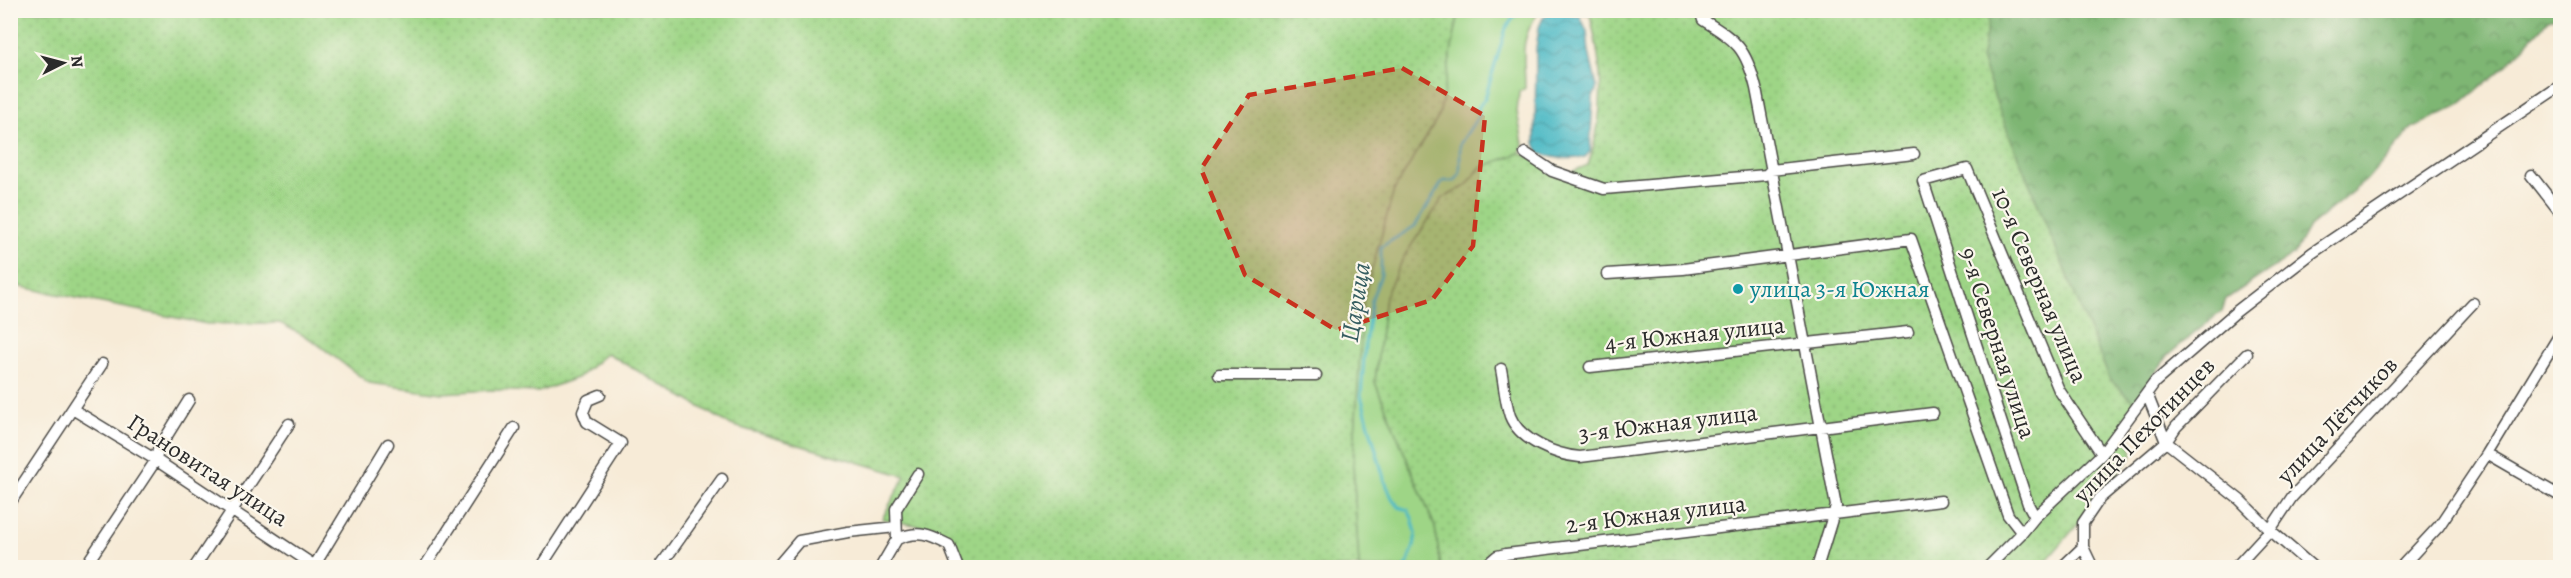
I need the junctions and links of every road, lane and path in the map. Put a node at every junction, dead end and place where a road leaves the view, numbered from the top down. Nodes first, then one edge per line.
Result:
1 (1700, 10) edge
2 (2560, 86) edge
3 (1525, 153) dead end
4 (1914, 154) dead end
5 (1771, 170) junction
6 (2531, 175) dead end
7 (1923, 181) joint
8 (2560, 212) edge
9 (1788, 256) junction
10 (1607, 274) dead end
11 (2473, 303) dead end
12 (1908, 332) dead end
13 (2560, 334) edge
14 (1804, 343) junction
15 (2556, 352) edge
16 (2247, 354) dead end
17 (102, 364) dead end
18 (1590, 367) dead end
19 (1501, 369) dead end
20 (1219, 375) dead end
21 (1317, 375) dead end
22 (2147, 394) junction
23 (600, 395) dead end
24 (189, 400) dead end
25 (74, 410) junction
26 (1933, 413) dead end
27 (289, 424) dead end
28 (1821, 426) junction
29 (514, 428) dead end
30 (2166, 442) junction
31 (388, 444) dead end
32 (2102, 454) junction
33 (2487, 454) junction
34 (156, 460) junction
35 (918, 474) dead end
36 (722, 479) dead end
37 (2560, 496) edge
38 (1941, 501) dead end
39 (10, 503) edge
40 (232, 510) junction
41 (1834, 512) junction
42 (2035, 517) junction
43 (2270, 530) junction
44 (896, 533) junction
45 (2022, 533) junction
46 (2083, 547) junction
47 (84, 567) edge
48 (194, 567) edge
49 (315, 567) edge
50 (424, 567) edge
51 (540, 567) edge
52 (659, 567) edge
53 (776, 567) edge
54 (880, 567) edge
55 (958, 567) edge
56 (1492, 567) edge
57 (1817, 567) edge
58 (1987, 567) edge
59 (2061, 567) edge
60 (2093, 567) edge
61 (2235, 567) edge
62 (2314, 567) edge
63 (2400, 567) edge

1 - 5 street
2 - 22 street
3 - 5 street
4 - 5 street
5 - 9 street
6 - 8 street
7 - 32 street, 10-я Северная улица
7 - 42 street, 9-я Северная улица
9 - 10 street
9 - 14 street
9 - 45 street
11 - 43 street, улица Лётчиков
12 - 14 street, 4-я Южная улица
13 - 15 street
14 - 18 street, 4-я Южная улица
14 - 28 street
15 - 33 street
16 - 30 street, улица Пехотинцев
17 - 25 street
19 - 28 street, 3-я Южная улица
20 - 21 street
22 - 30 street
22 - 32 street
23 - 51 street
24 - 34 street
25 - 34 street, Грановитая улица
25 - 39 street
26 - 28 street, 3-я Южная улица
27 - 40 street
28 - 41 street
29 - 50 street
30 - 43 street
30 - 46 street, улица Пехотинцев
31 - 49 street
32 - 42 street
33 - 37 street
33 - 63 street
34 - 40 street, Грановитая улица
34 - 47 street
35 - 44 street
36 - 52 street
38 - 41 street
40 - 48 street
40 - 49 street, Грановитая улица
41 - 56 street, 2-я Южная улица
41 - 57 street
42 - 45 street
43 - 61 street, улица Лётчиков
43 - 62 street
44 - 53 street
44 - 54 street
44 - 55 street
45 - 58 street
46 - 59 street
46 - 60 street

